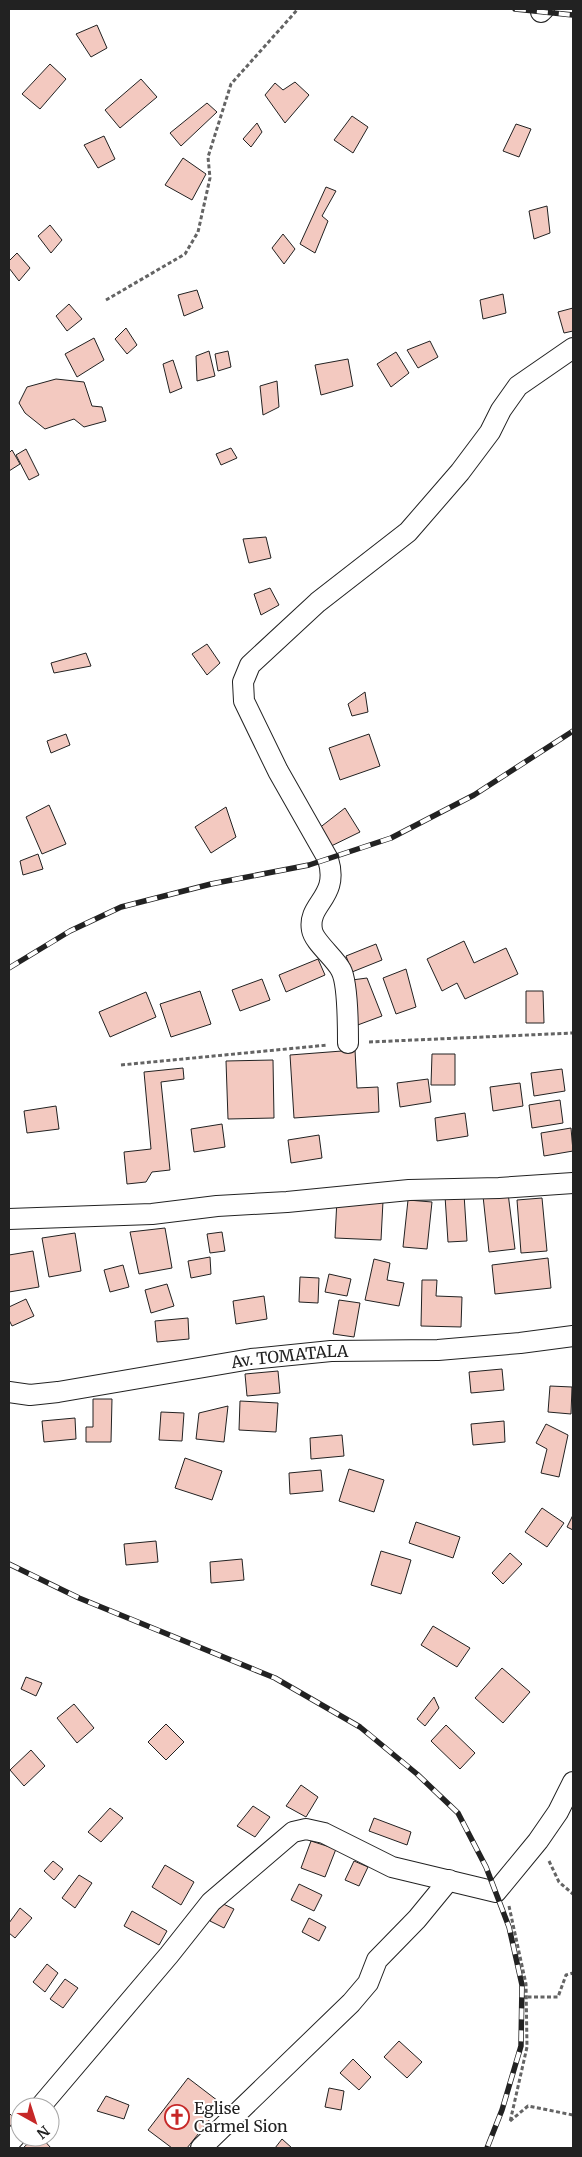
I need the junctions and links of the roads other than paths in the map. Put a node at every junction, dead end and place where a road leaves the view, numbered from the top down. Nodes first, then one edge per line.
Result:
1 (573, 348) edge
2 (348, 1043) dead end
3 (573, 1183) edge
4 (9, 1219) edge
5 (573, 1336) edge
6 (9, 1392) edge
7 (573, 1782) edge
8 (449, 1880) junction
9 (49, 2097) edge
10 (201, 2148) edge

1 - 2 street
3 - 4 street
5 - 6 street, Av. TOMATALA
7 - 8 street
8 - 9 street
8 - 10 street

